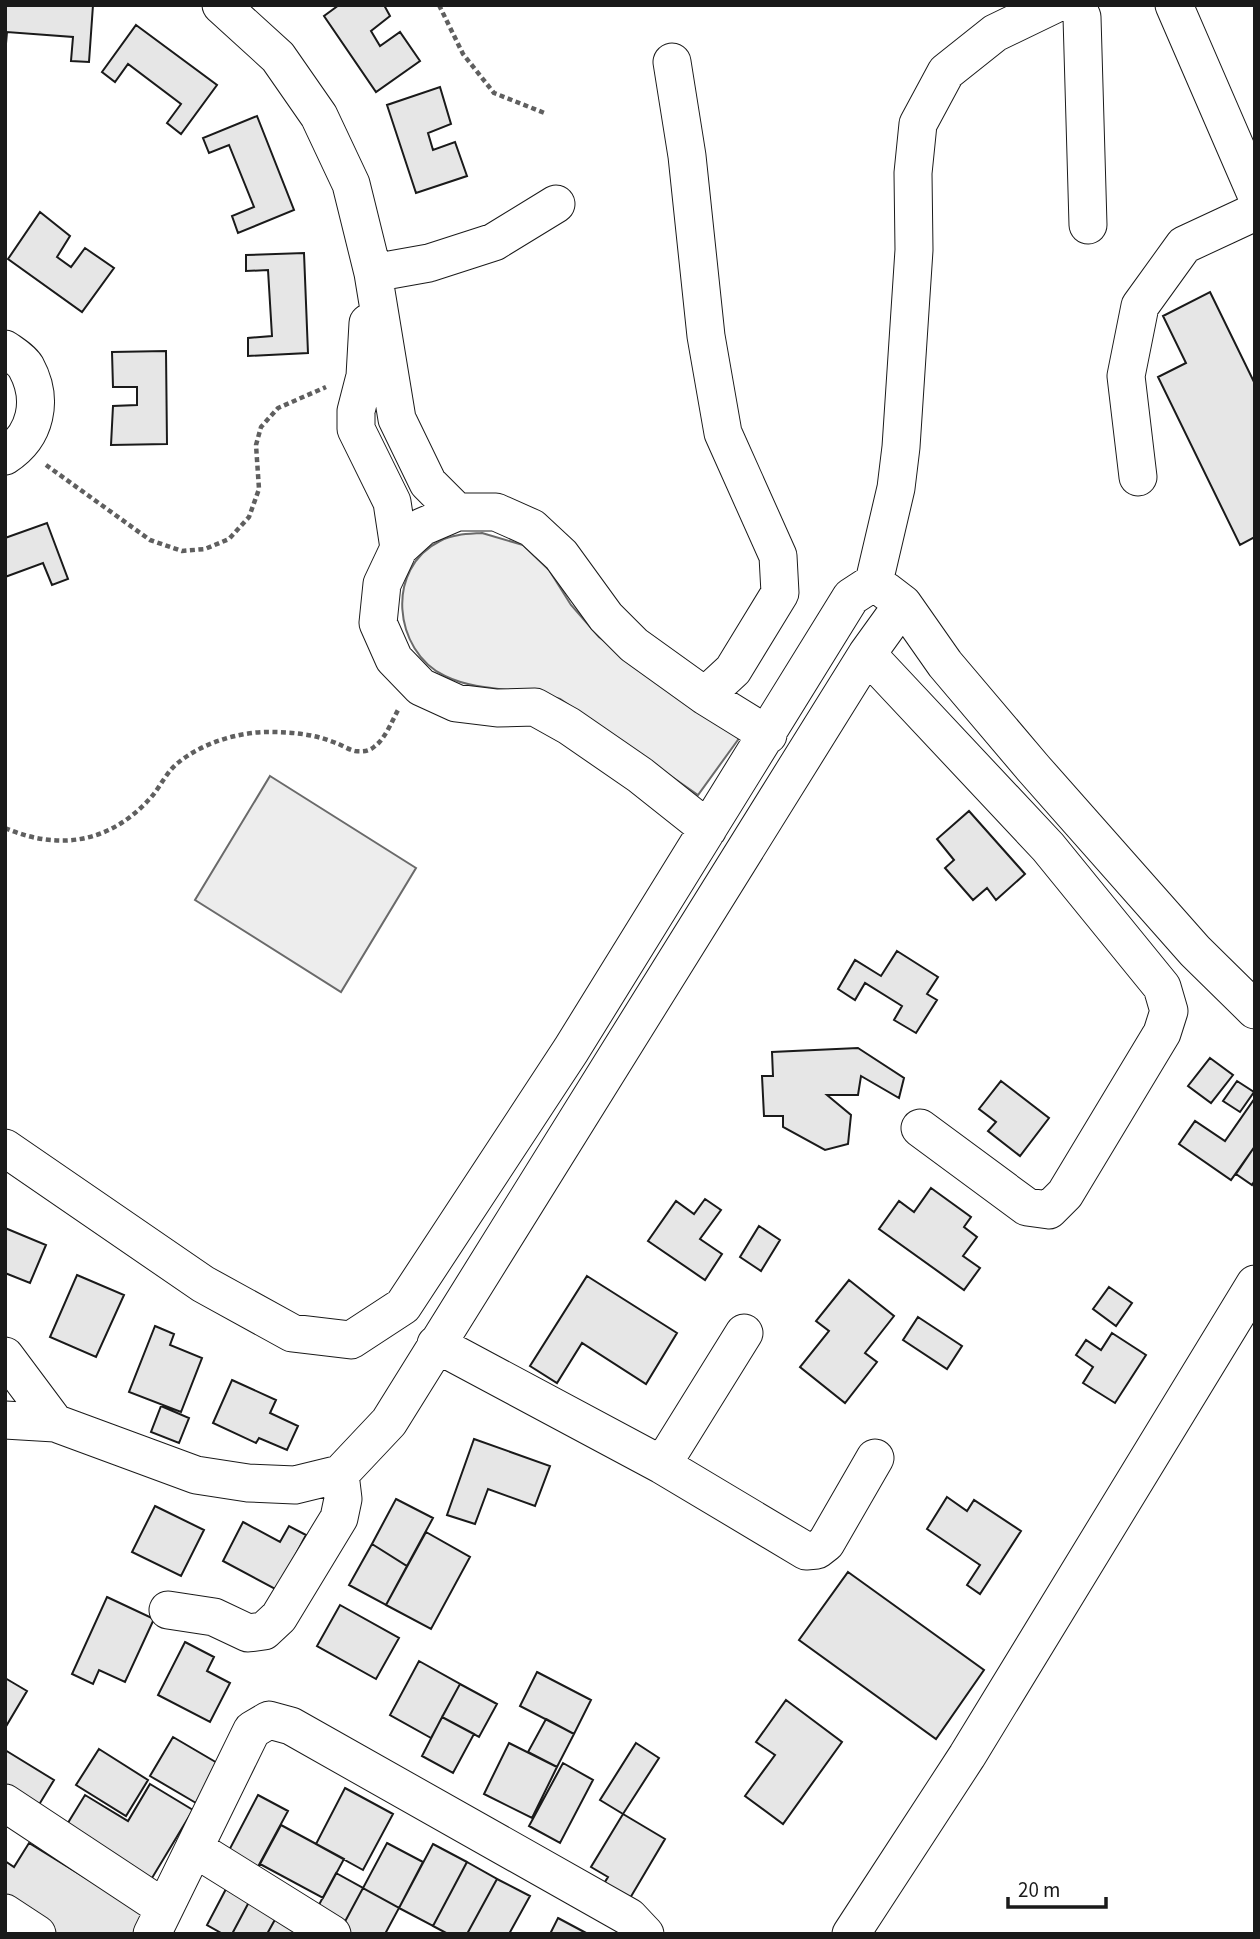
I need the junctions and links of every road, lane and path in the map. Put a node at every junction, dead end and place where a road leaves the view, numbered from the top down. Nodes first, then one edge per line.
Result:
1 (221, 5) edge
2 (439, 5) edge
3 (1053, 5) edge
4 (1077, 5) edge
5 (1174, 5) edge
6 (672, 62) dead end
7 (547, 114) dead end
8 (1255, 192) edge
9 (556, 204) dead end
10 (1255, 212) edge
11 (1088, 225) dead end
12 (373, 273) junction
13 (5, 349) edge
14 (327, 386) dead end
15 (13, 451) edge
16 (1138, 477) dead end
17 (457, 512) junction
18 (399, 548) junction
19 (874, 582) junction
20 (903, 604) junction
21 (867, 654) junction
22 (705, 696) junction
23 (401, 706) dead end
24 (768, 735) junction
25 (5, 828) edge
26 (708, 830) junction
27 (1255, 1010) edge
28 (920, 1128) dead end
29 (5, 1148) edge
30 (1255, 1283) edge
31 (744, 1333) dead end
32 (436, 1345) junction
33 (5, 1356) edge
34 (5, 1420) edge
35 (55, 1423) junction
36 (875, 1458) dead end
37 (662, 1465) junction
38 (340, 1474) junction
39 (168, 1610) dead end
40 (5, 1803) edge
41 (194, 1848) junction
42 (5, 1913) edge
43 (158, 1921) edge
44 (37, 1934) edge
45 (332, 1934) edge
46 (645, 1934) edge
47 (851, 1934) edge

1 - 12 street
2 - 7 path
3 - 19 street
4 - 11 street
5 - 8 street
6 - 22 street
9 - 12 street
10 - 16 street
12 - 17 street
12 - 18 street
13 - 15 street
14 - 15 path
17 - 18 street
17 - 22 street
18 - 26 street
19 - 20 street
19 - 24 street
20 - 21 street
20 - 27 street
21 - 28 street
21 - 32 street
22 - 24 street
23 - 25 path
24 - 26 street
26 - 29 street
30 - 47 street
31 - 37 street
32 - 37 street
32 - 38 street
33 - 35 street
34 - 35 street
35 - 38 street
36 - 37 street
38 - 39 street
40 - 43 street
41 - 43 street
41 - 45 street
41 - 46 street
42 - 44 street

